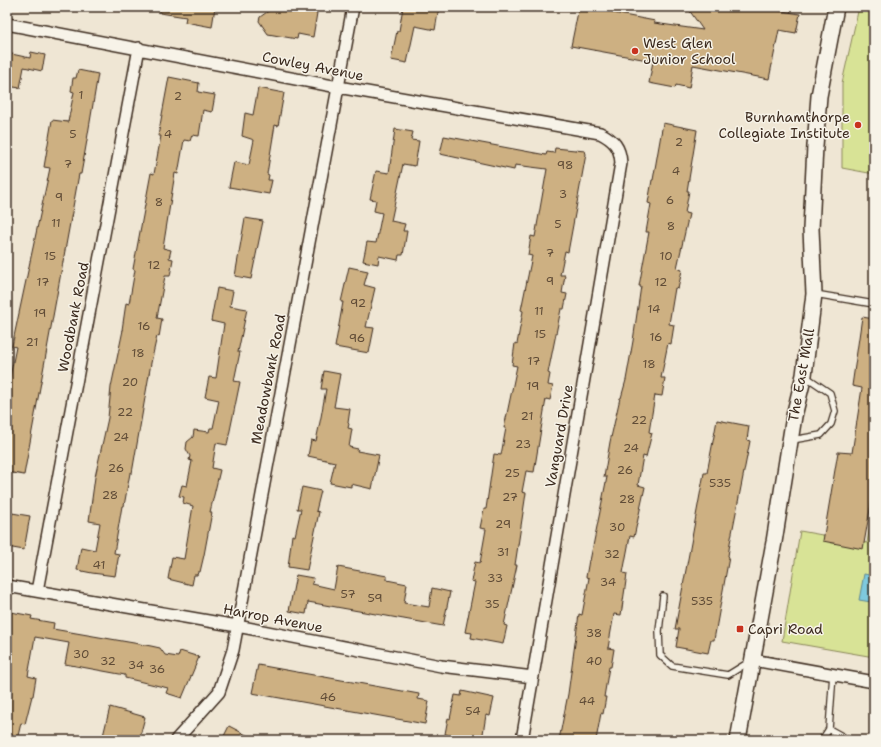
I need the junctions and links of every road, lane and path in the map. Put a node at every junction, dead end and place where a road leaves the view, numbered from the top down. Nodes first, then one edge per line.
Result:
1 (353, 7) edge
2 (836, 7) edge
3 (7, 24) edge
4 (139, 48) junction
5 (338, 87) junction
6 (612, 140) joint
7 (814, 294) junction
8 (874, 304) edge
9 (804, 375) junction
10 (789, 440) junction
11 (7, 586) edge
12 (37, 591) junction
13 (663, 596) dead end
14 (237, 626) junction
15 (753, 660) junction
16 (833, 674) junction
17 (534, 677) junction
18 (874, 682) edge
19 (829, 729) junction
20 (176, 740) edge
21 (522, 740) edge
22 (738, 740) edge
23 (822, 740) edge
24 (849, 740) edge

1 - 5 street, Meadowbank Road
2 - 7 main road, The East Mall
3 - 4 street, Cowley Avenue
4 - 5 street, Cowley Avenue
4 - 12 street, Woodbank Road
5 - 6 street, Cowley Avenue
5 - 14 street, Meadowbank Road
6 - 17 street, Vanguard Drive
7 - 8 lane
7 - 9 main road, The East Mall
9 - 10 main road, The East Mall
9 - 10 lane
10 - 15 main road, The East Mall
11 - 12 street, Harrop Avenue
12 - 14 street, Harrop Avenue
13 - 15 lane
14 - 17 street, Harrop Avenue
14 - 20 street, Meadowbank Road
15 - 16 street
15 - 22 main road, The East Mall
16 - 18 street
16 - 19 lane
17 - 21 street, Vanguard Drive
19 - 23 lane
19 - 24 lane

